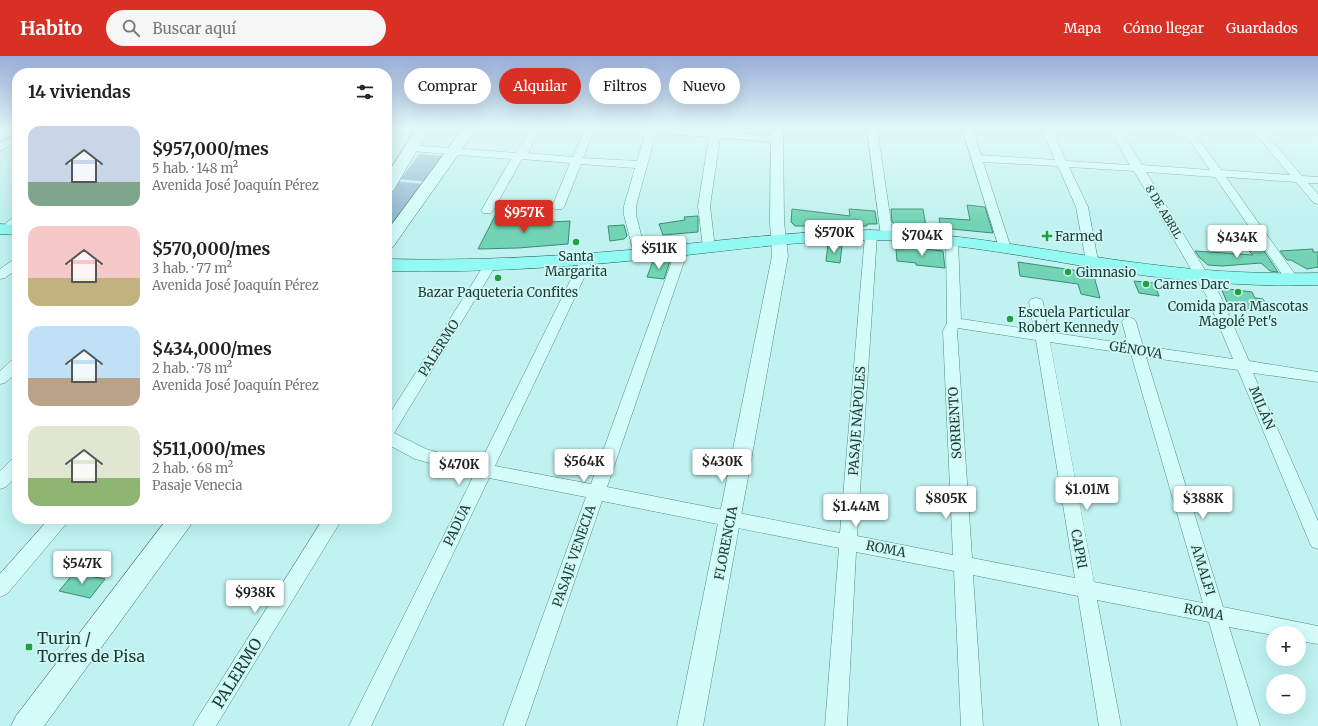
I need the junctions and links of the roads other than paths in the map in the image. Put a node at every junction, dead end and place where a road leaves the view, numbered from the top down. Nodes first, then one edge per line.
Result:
1 (404, 159) edge
2 (448, 159) edge
3 (516, 159) edge
4 (567, 159) edge
5 (643, 159) edge
6 (711, 159) edge
7 (777, 159) edge
8 (874, 159) edge
9 (977, 159) edge
10 (995, 159) edge
11 (1060, 159) edge
12 (1132, 159) edge
13 (1208, 159) edge
14 (1282, 159) edge
15 (577, 160) junction
16 (1062, 164) junction
17 (641, 165) junction
18 (1137, 168) junction
19 (1218, 174) junction
20 (1299, 179) junction
21 (392, 180) edge
22 (1318, 180) edge
23 (1318, 202) edge
24 (558, 207) dead end
25 (487, 211) dead end
26 (392, 236) edge
27 (879, 236) junction
28 (780, 241) junction
29 (952, 241) junction
30 (709, 248) junction
31 (1005, 248) junction
32 (682, 250) junction
33 (640, 254) junction
34 (587, 259) junction
35 (1092, 261) junction
36 (392, 265) edge
37 (490, 265) junction
38 (12, 267) edge
39 (0, 275) edge
40 (1202, 276) junction
41 (1318, 279) edge
42 (1293, 280) junction
43 (1036, 302) dead end
44 (1129, 322) dead end
45 (954, 323) junction
46 (1042, 336) junction
47 (1137, 350) junction
48 (1245, 366) junction
49 (12, 368) edge
50 (1318, 377) edge
51 (0, 379) edge
52 (392, 423) edge
53 (392, 440) edge
54 (12, 470) edge
55 (483, 470) junction
56 (0, 482) edge
57 (596, 492) junction
58 (731, 520) junction
59 (56, 524) edge
60 (177, 524) edge
61 (330, 524) edge
62 (1318, 541) edge
63 (848, 542) junction
64 (963, 565) junction
65 (0, 588) edge
66 (1086, 589) junction
67 (1216, 615) junction
68 (1318, 635) edge
69 (26, 726) edge
70 (204, 726) edge
71 (360, 726) edge
72 (514, 726) edge
73 (690, 726) edge
74 (836, 726) edge
75 (972, 726) edge
76 (1110, 726) edge
77 (1249, 726) edge

1 - 21 main road
2 - 26 main road
3 - 25 street
4 - 15 street
5 - 17 street
6 - 30 street
7 - 28 street, FLORENCIA
8 - 27 street, PASAJE NÁPOLES
9 - 31 street
10 - 16 street
11 - 16 street
12 - 18 street, 8 DE ABRIL
13 - 19 street
14 - 20 street
15 - 17 street
15 - 24 street
16 - 18 street
16 - 35 street
17 - 33 street
18 - 19 street
18 - 40 street, 8 DE ABRIL
19 - 20 street
19 - 42 street
20 - 22 street
20 - 23 street
27 - 28 main road
27 - 29 main road
27 - 63 street, PASAJE NÁPOLES
28 - 30 main road
28 - 58 street, FLORENCIA
29 - 31 main road
29 - 45 street, SORRENTO
30 - 32 main road
31 - 35 main road
32 - 33 main road
32 - 57 street, PASAJE VENECIA
33 - 34 main road
34 - 37 main road
34 - 55 street, PADUA
35 - 40 main road
36 - 37 main road
37 - 52 street, PALERMO
38 - 39 street
40 - 42 main road
40 - 48 street, MILÁN
41 - 42 main road
43 - 46 street, CAPRI
44 - 47 street, AMALFI
45 - 46 street, GÉNOVA
45 - 64 street, SORRENTO
46 - 47 street, GÉNOVA
46 - 66 street, CAPRI
47 - 48 street, GÉNOVA
47 - 67 street, AMALFI
48 - 50 street, GÉNOVA
48 - 62 street, MILÁN
49 - 51 street
53 - 55 street, ROMA
54 - 56 street
55 - 57 street, ROMA
55 - 71 street, PADUA
57 - 58 street, ROMA
57 - 72 street, PASAJE VENECIA
58 - 63 street, ROMA
58 - 73 street, FLORENCIA
59 - 65 street
60 - 69 main road
61 - 70 street, PALERMO
63 - 64 street, ROMA
63 - 74 street, PASAJE NÁPOLES
64 - 66 street, ROMA
64 - 75 street, SORRENTO
66 - 67 street, ROMA
66 - 76 street, CAPRI
67 - 68 street, ROMA
67 - 77 street, AMALFI

